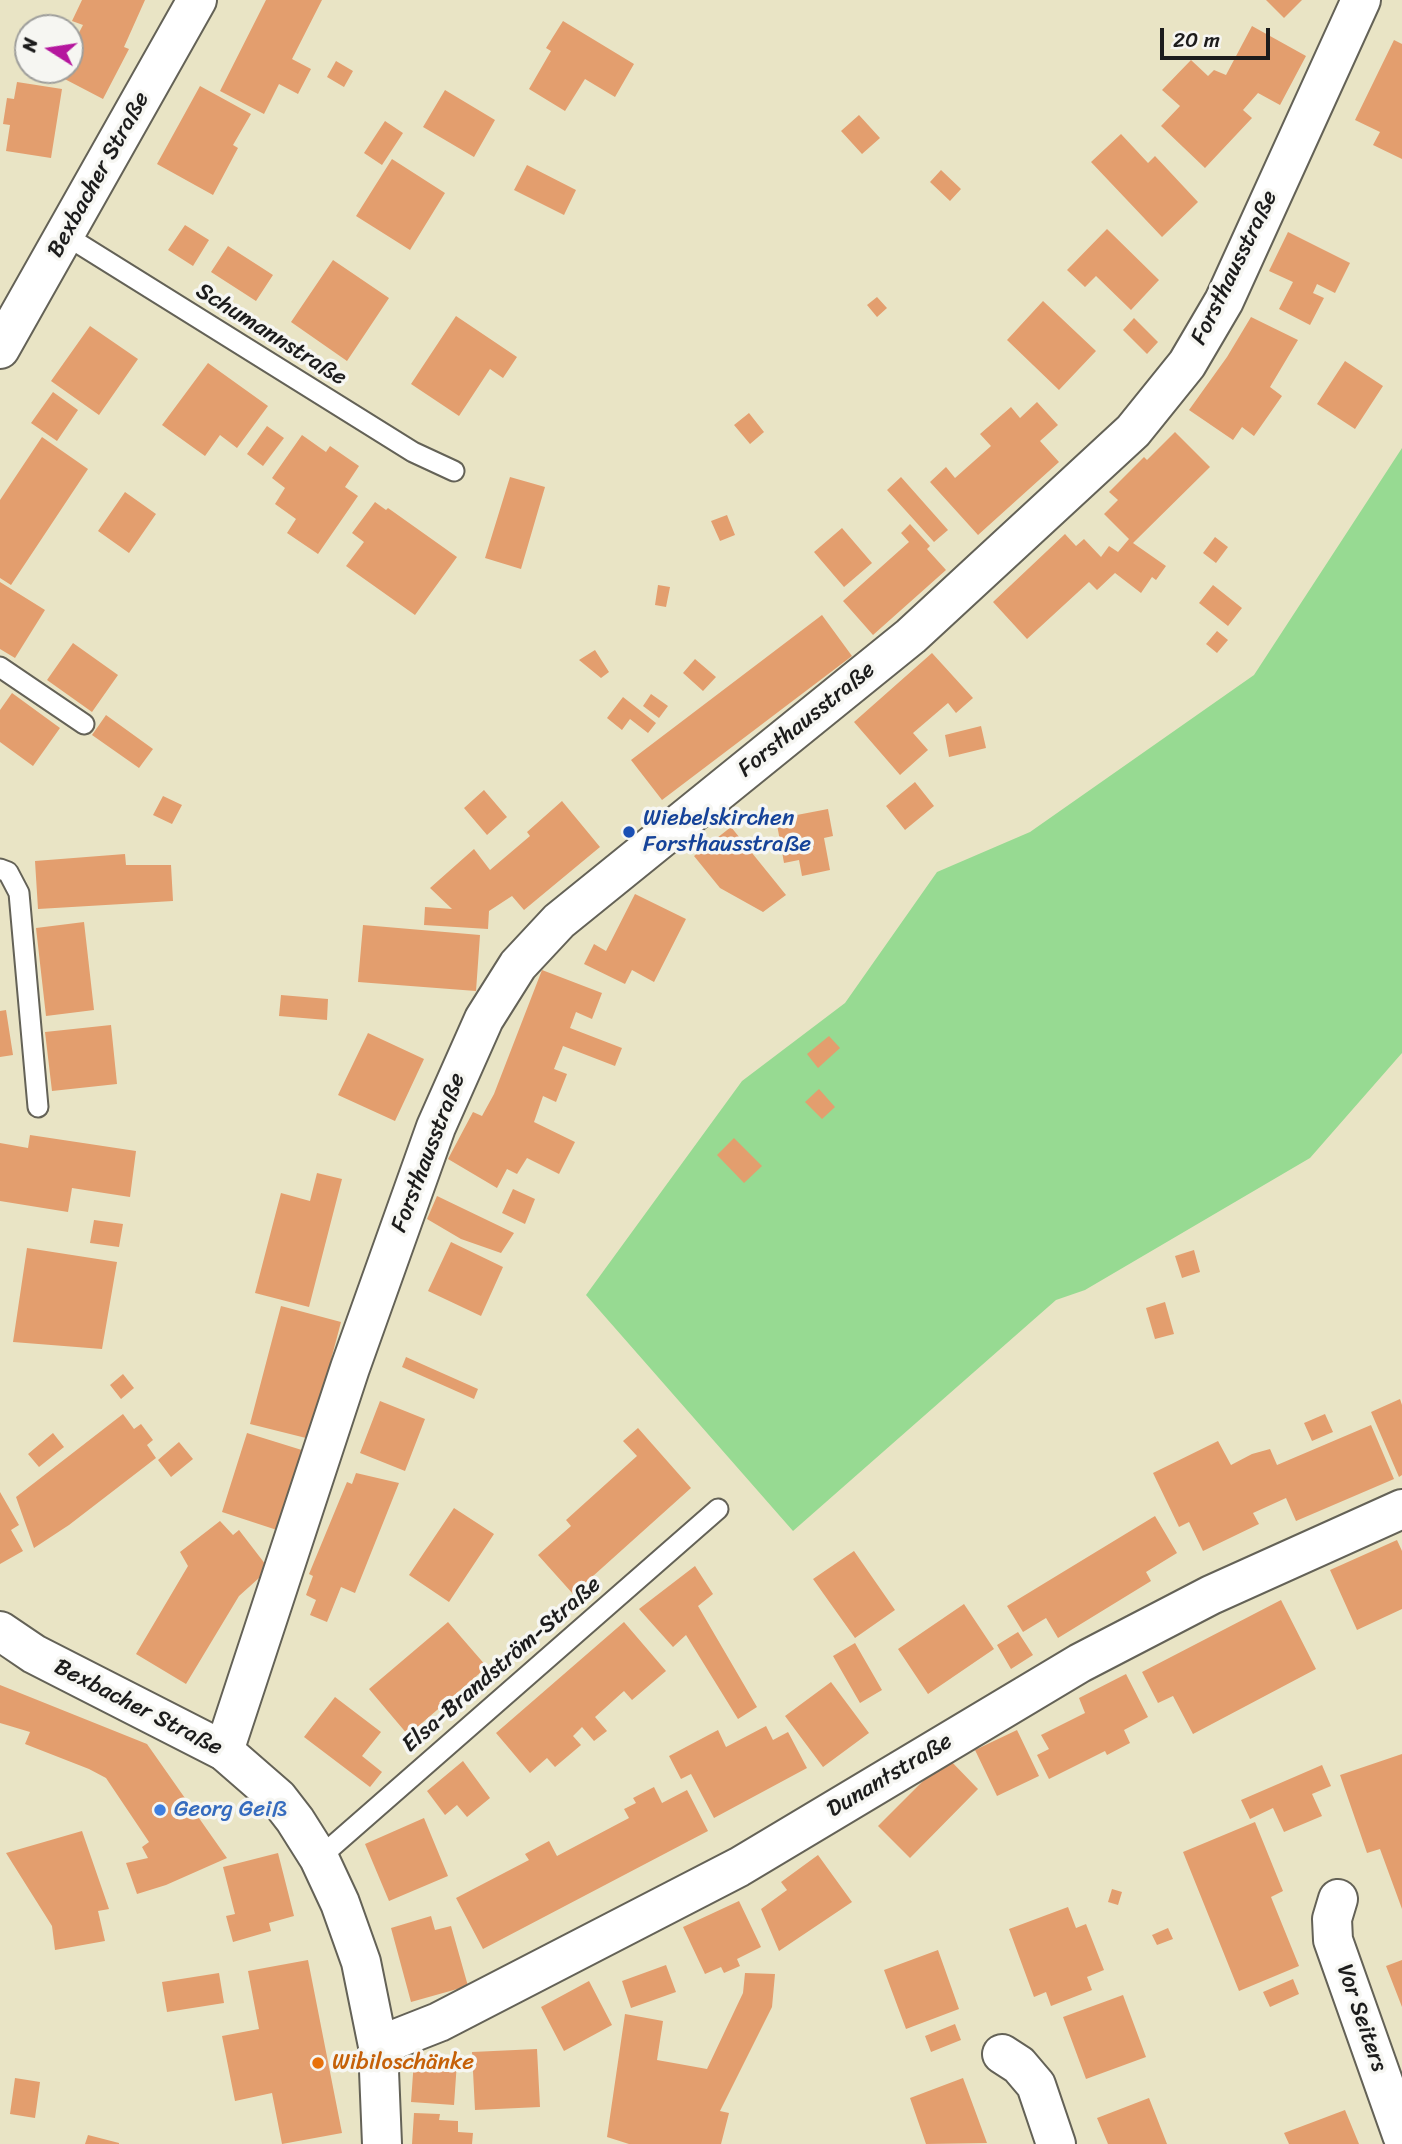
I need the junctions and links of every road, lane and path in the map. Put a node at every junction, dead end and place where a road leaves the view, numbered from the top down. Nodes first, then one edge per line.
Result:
1 (197, 0) edge
2 (1361, 0) edge
3 (65, 235) junction
4 (0, 349) edge
5 (454, 471) dead end
6 (0, 667) edge
7 (84, 724) dead end
8 (0, 869) edge
9 (38, 1107) dead end
10 (718, 1509) dead end
11 (1402, 1509) edge
12 (0, 1631) edge
13 (224, 1751) junction
14 (319, 1857) junction
15 (1338, 1899) dead end
16 (378, 2046) junction
17 (1002, 2054) dead end
18 (1402, 2135) edge
19 (382, 2144) edge
20 (1056, 2144) edge

1 - 3 street, Bexbacher Straße
2 - 13 street, Forsthausstraße
3 - 4 street, Bexbacher Straße
3 - 5 lane, Schumannstraße
6 - 7 lane
8 - 9 lane
10 - 14 lane, Elsa-Brandström-Straße
11 - 16 street, Dunantstraße
12 - 13 street, Bexbacher Straße
13 - 14 street, Bexbacher Straße
14 - 16 street, Bexbacher Straße
15 - 18 street, Vor Seiters
16 - 19 street, Bexbacher Straße
17 - 20 street

